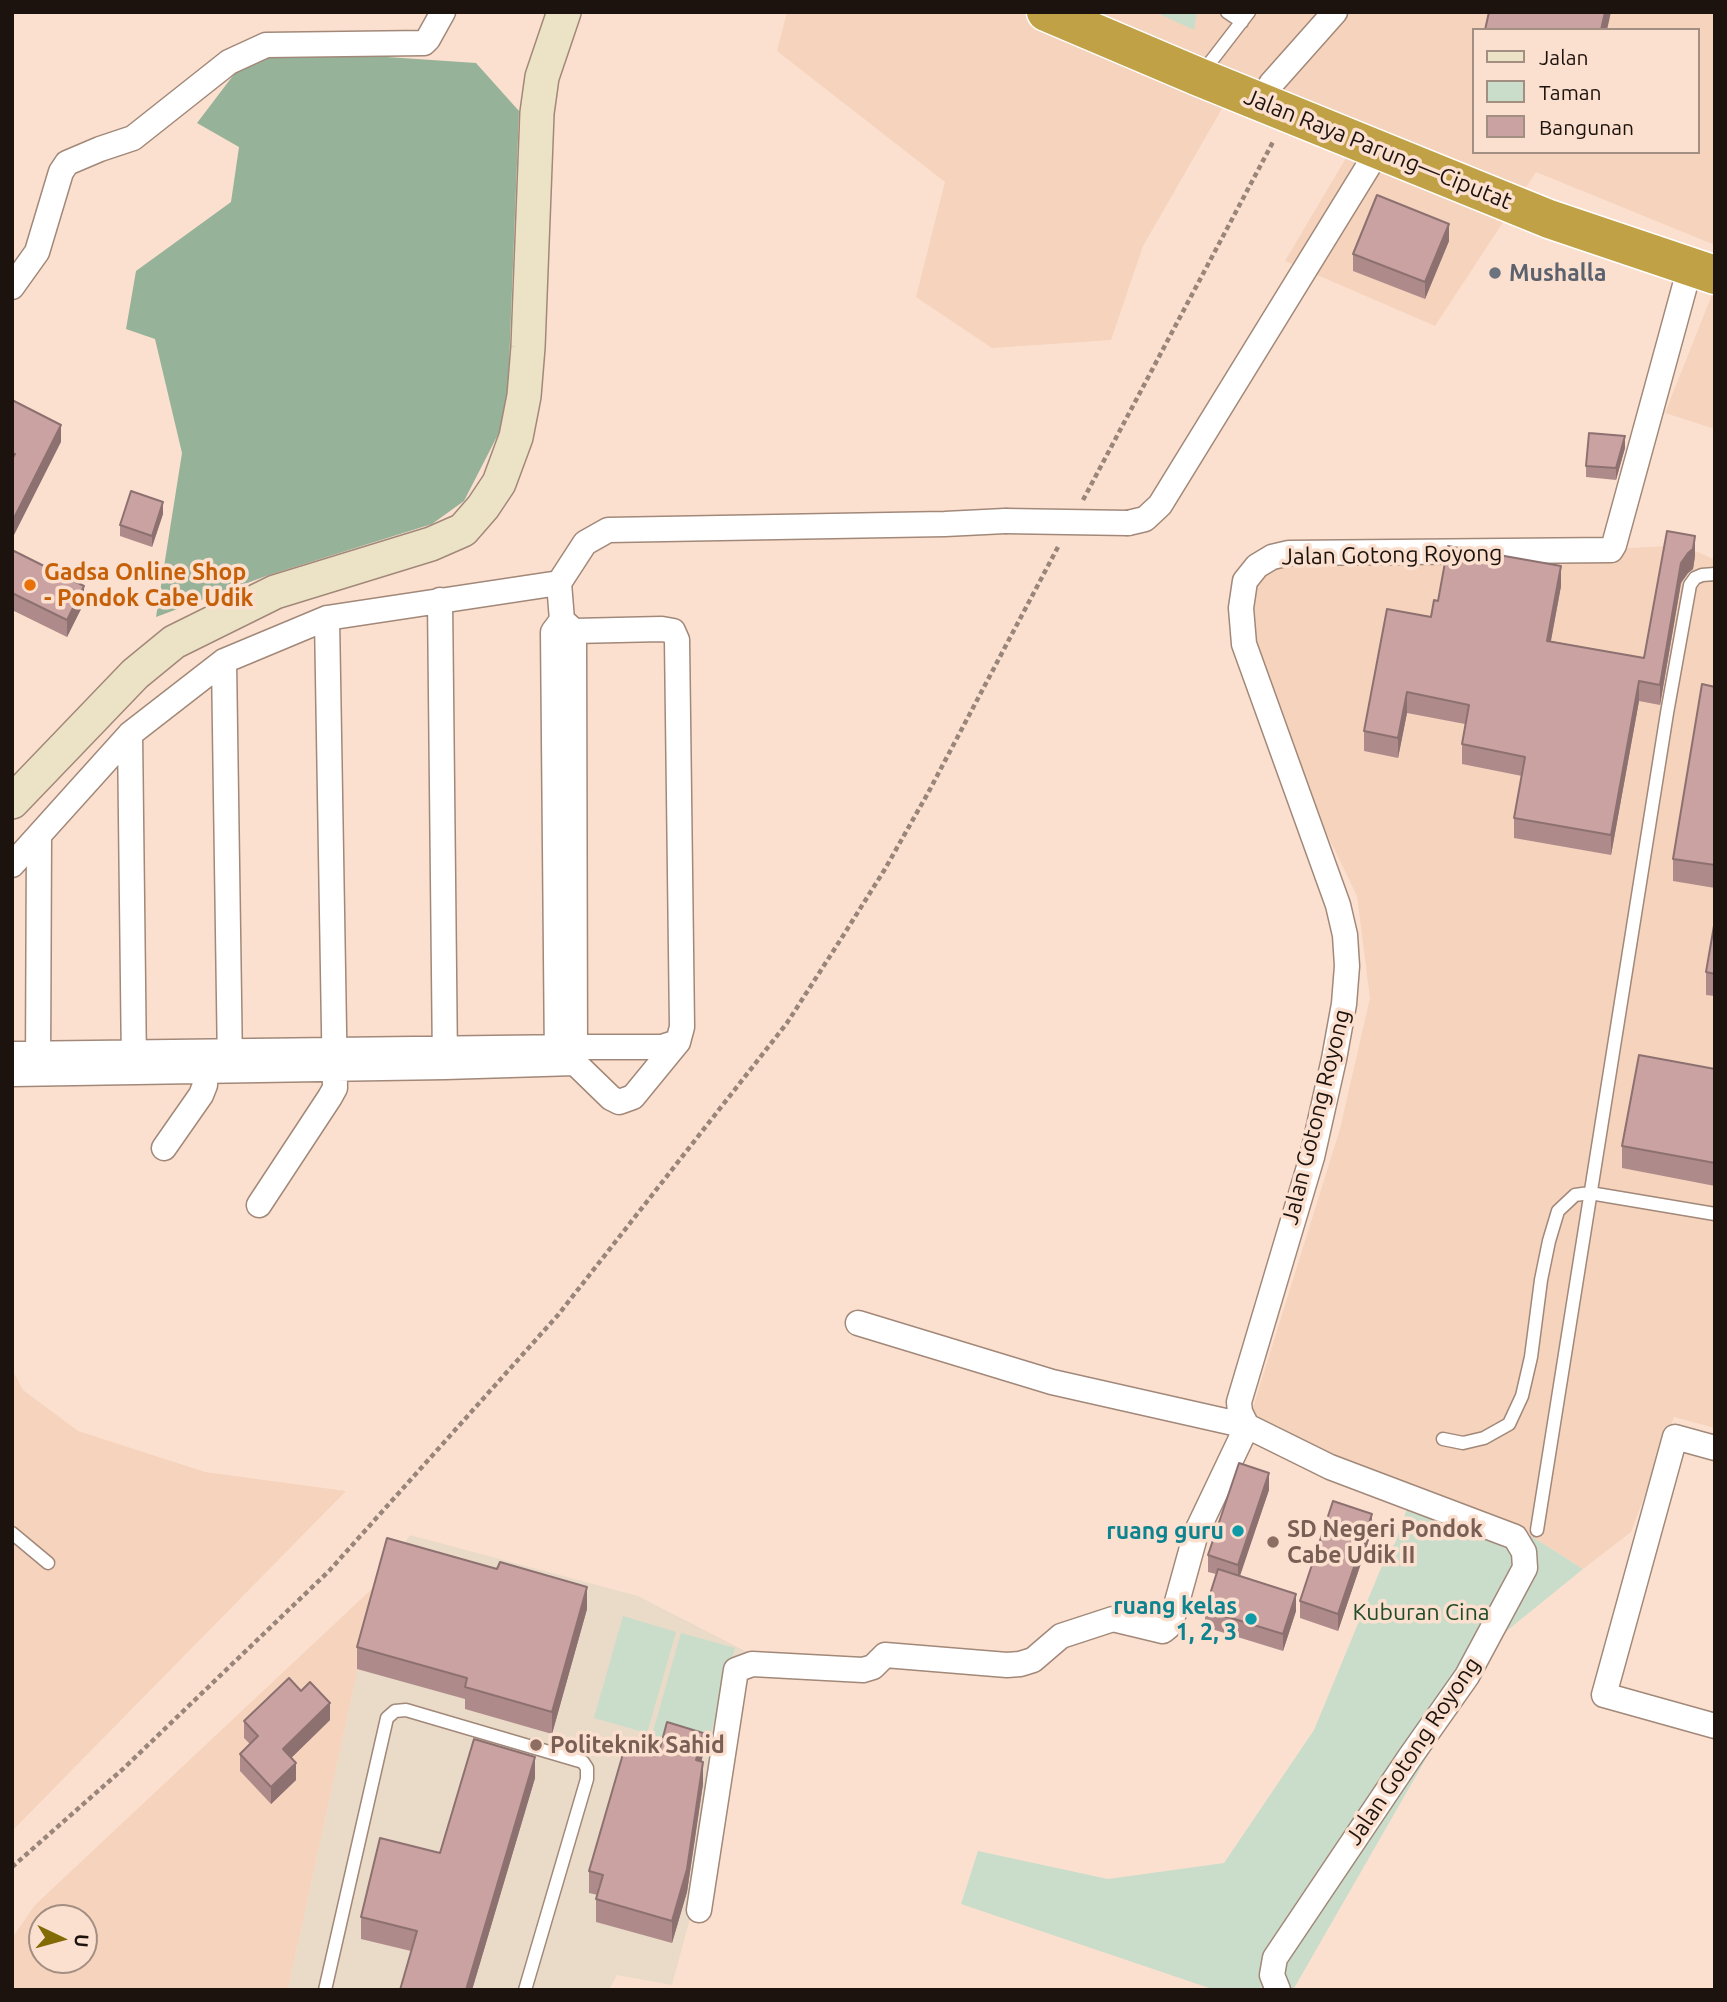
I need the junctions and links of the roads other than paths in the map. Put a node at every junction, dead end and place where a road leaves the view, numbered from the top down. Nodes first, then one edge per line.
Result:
1 (443, 12) edge
2 (545, 12) edge
3 (564, 12) edge
4 (1046, 12) edge
5 (1108, 12) edge
6 (1227, 12) edge
7 (1335, 12) edge
8 (1246, 17) edge
9 (1207, 68) junction
10 (1280, 98) junction
11 (1379, 149) junction
12 (1707, 265) edge
13 (12, 287) edge
14 (1715, 574) edge
15 (559, 583) junction
16 (440, 600) junction
17 (327, 618) junction
18 (568, 625) junction
19 (223, 661) junction
20 (131, 734) junction
21 (12, 772) edge
22 (12, 802) edge
23 (39, 836) junction
24 (12, 865) edge
25 (678, 1042) junction
26 (12, 1054) edge
27 (566, 1055) junction
28 (335, 1058) junction
29 (445, 1058) junction
30 (229, 1060) junction
31 (134, 1062) junction
32 (38, 1063) junction
33 (205, 1070) junction
34 (12, 1074) edge
35 (164, 1147) dead end
36 (1590, 1193) junction
37 (259, 1205) dead end
38 (1715, 1214) edge
39 (858, 1323) dead end
40 (1247, 1426) junction
41 (1443, 1439) dead end
42 (1715, 1448) edge
43 (1537, 1530) dead end
44 (12, 1533) edge
45 (48, 1563) dead end
46 (1713, 1719) edge
47 (699, 1910) dead end
48 (326, 1990) edge
49 (525, 1990) edge
50 (1278, 1990) edge

1 - 13 street
2 - 21 street
3 - 22 street
4 - 9 highway, Jalan Raya Parung—Ciputat
5 - 9 highway, Jalan Raya Parung—Ciputat
6 - 8 lane
7 - 10 street
8 - 9 lane
9 - 10 highway, Jalan Raya Parung—Ciputat
10 - 11 highway, Jalan Raya Parung—Ciputat
10 - 12 highway, Jalan Raya Parung—Ciputat
11 - 12 highway, Jalan Raya Parung—Ciputat
11 - 15 street, bridge
12 - 40 street, Jalan Gotong Royong
14 - 36 lane
15 - 16 street
15 - 18 street
16 - 17 street
16 - 29 street
17 - 19 street
17 - 28 street
18 - 25 street
18 - 27 street
19 - 20 street
19 - 30 street
20 - 23 street
20 - 31 street
23 - 24 street
23 - 32 street
25 - 27 street
25 - 27 street
26 - 32 street
27 - 29 street
28 - 29 street
28 - 30 street
28 - 37 street
30 - 31 street
30 - 33 street
31 - 32 street
31 - 33 street
32 - 34 street
33 - 35 street
36 - 38 lane
36 - 41 lane
36 - 43 lane
39 - 40 street
40 - 47 street
40 - 50 street, Jalan Gotong Royong
42 - 46 street
44 - 45 lane
48 - 49 lane

